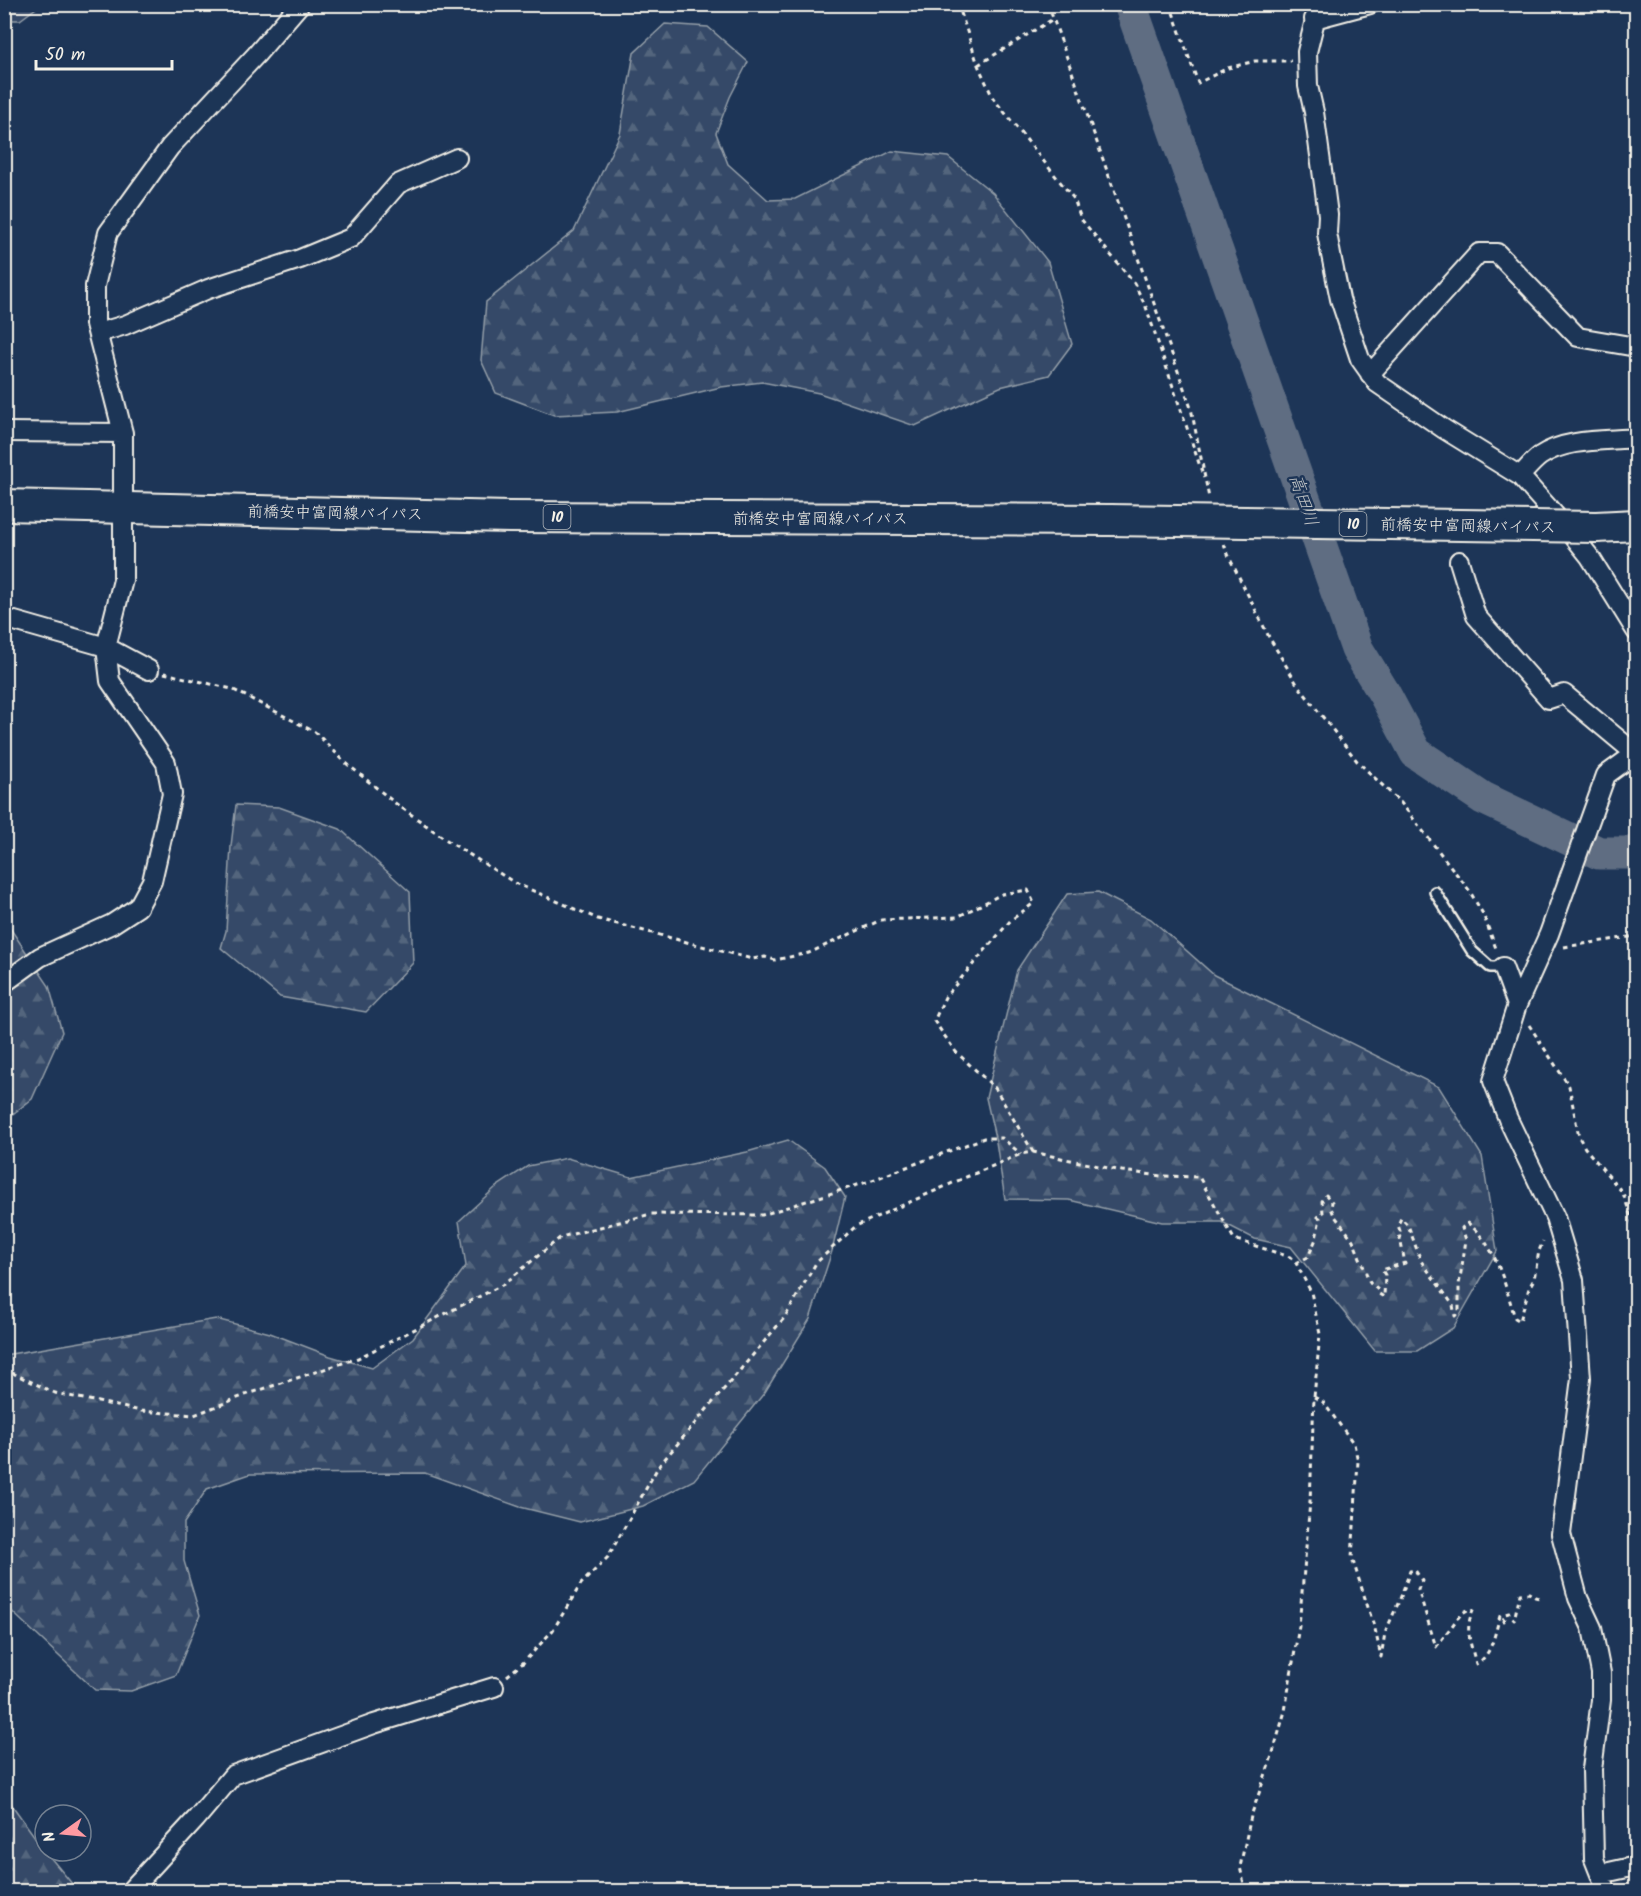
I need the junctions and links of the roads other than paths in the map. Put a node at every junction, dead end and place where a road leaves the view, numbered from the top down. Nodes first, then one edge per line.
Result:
1 (300, 4) edge
2 (1370, 4) edge
3 (1317, 12) edge
4 (457, 158) dead end
5 (98, 333) junction
6 (1636, 347) edge
7 (1370, 374) junction
8 (4, 432) edge
9 (123, 433) junction
10 (1636, 438) edge
11 (1520, 476) junction
12 (4, 505) edge
13 (123, 508) junction
14 (1636, 525) edge
15 (1459, 561) dead end
16 (4, 618) edge
17 (1636, 631) edge
18 (106, 647) junction
19 (149, 670) road end
20 (1636, 755) edge
21 (1436, 892) dead end
22 (1503, 967) joint
23 (4, 983) edge
24 (1517, 1005) junction
25 (494, 1687) road end
26 (1636, 1866) edge
27 (1600, 1874) junction
28 (129, 1892) edge
29 (1607, 1892) edge

1 - 5 street
2 - 3 street
3 - 7 street
4 - 5 street
5 - 9 street
6 - 7 street
7 - 11 street
8 - 9 street
9 - 13 street
10 - 11 street
11 - 17 street
12 - 13 main road, 前橋安中富岡線バイパス / 10
13 - 14 main road, 前橋安中富岡線バイパス / 10, bridge
13 - 18 street
15 - 20 street
16 - 18 street
18 - 19 street
18 - 23 street
20 - 24 street
21 - 22 lane
22 - 24 street
24 - 27 street
25 - 28 street
26 - 27 street
27 - 29 street

